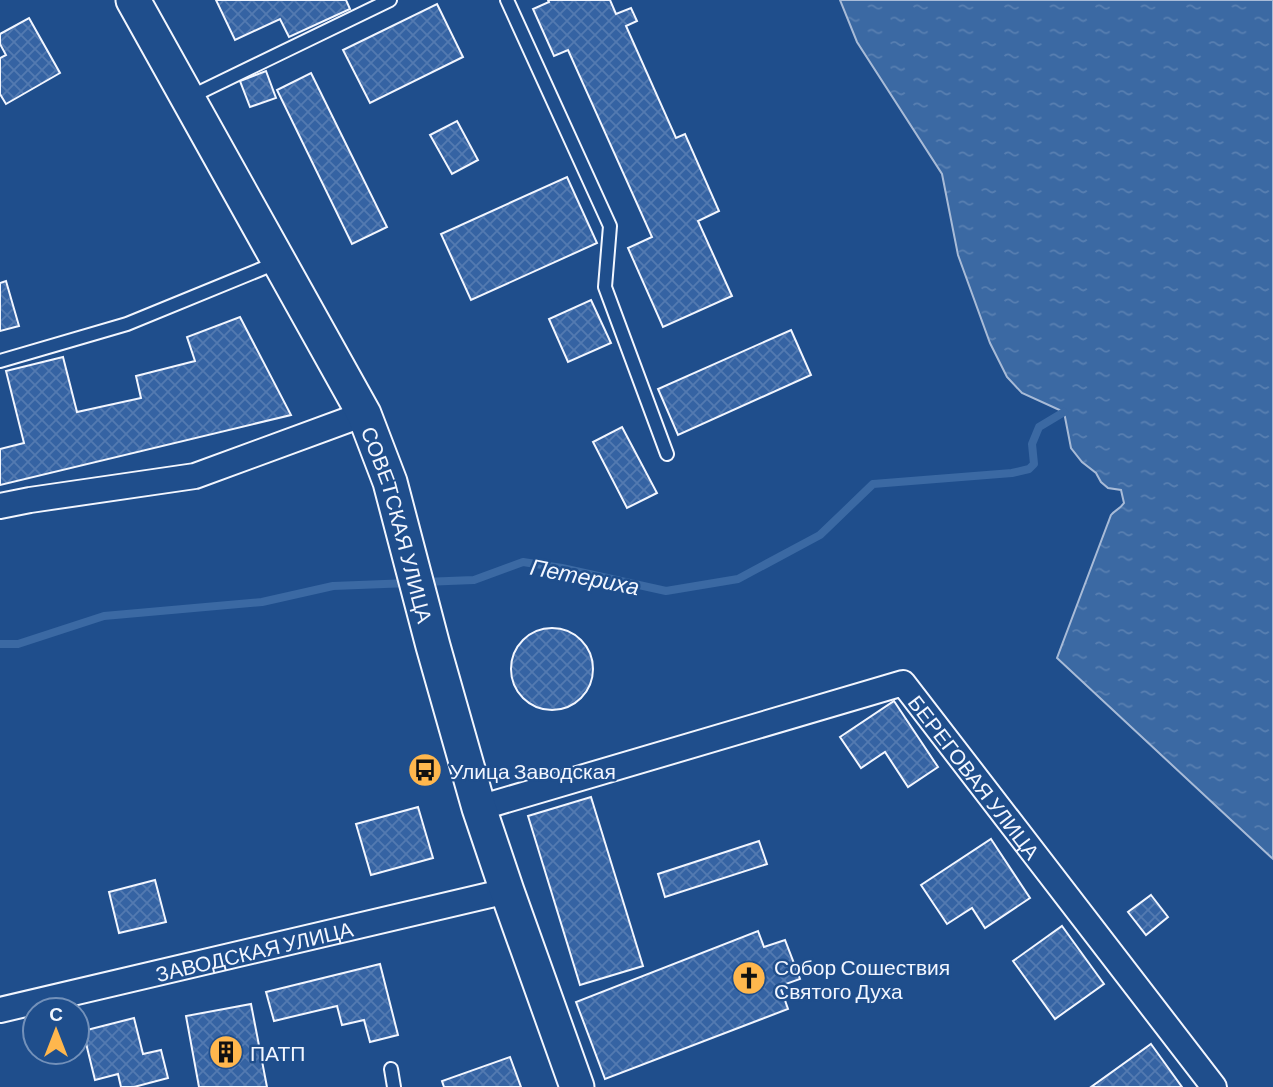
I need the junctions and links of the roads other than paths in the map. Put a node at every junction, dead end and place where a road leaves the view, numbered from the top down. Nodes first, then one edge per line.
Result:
1 (133, 0) edge
2 (507, 0) edge
3 (384, 1) edge
4 (188, 98) junction
5 (279, 262) junction
6 (0, 361) edge
7 (364, 414) junction
8 (667, 454) dead end
9 (0, 506) edge
10 (479, 808) junction
11 (507, 891) junction
12 (0, 1010) edge
13 (391, 1069) dead end
14 (394, 1087) edge
15 (577, 1087) edge
16 (1214, 1087) edge

1 - 4 main road, СОВЕТСКАЯ УЛИЦА
2 - 8 lane
3 - 4 lane
4 - 5 main road, СОВЕТСКАЯ УЛИЦА
5 - 6 lane
5 - 7 main road, СОВЕТСКАЯ УЛИЦА
7 - 9 street
7 - 10 main road, СОВЕТСКАЯ УЛИЦА
10 - 11 main road, СОВЕТСКАЯ УЛИЦА
10 - 16 street, БЕРЕГОВАЯ УЛИЦА
11 - 12 street, ЗАВОДСКАЯ УЛИЦА
11 - 15 main road, СОВЕТСКАЯ УЛИЦА
13 - 14 lane

